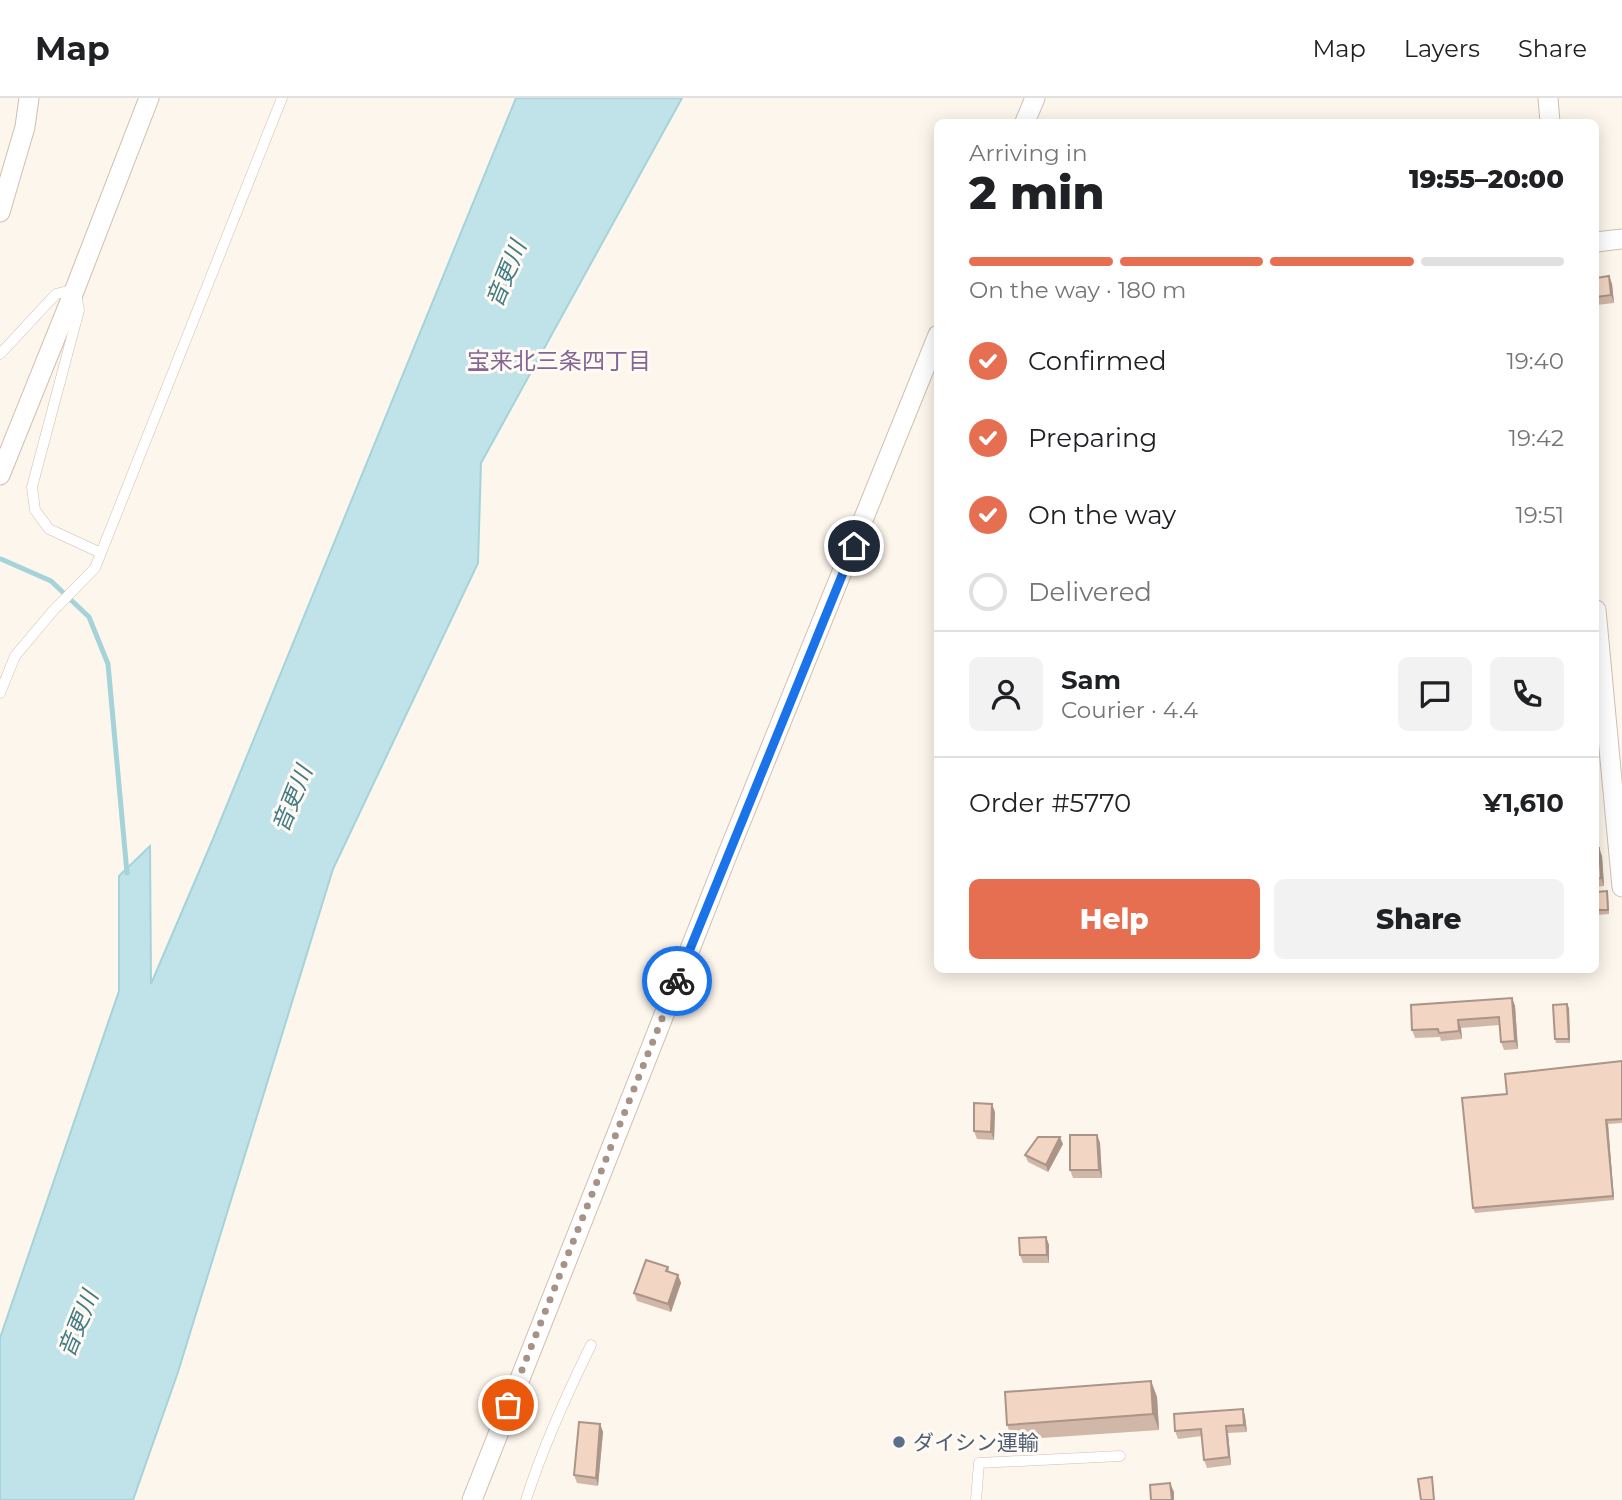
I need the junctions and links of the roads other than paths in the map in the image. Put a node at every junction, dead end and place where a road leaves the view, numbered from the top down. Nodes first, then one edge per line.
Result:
1 (29, 98) edge
2 (149, 98) edge
3 (282, 98) edge
4 (1035, 98) edge
5 (1548, 98) edge
6 (1026, 119) edge
7 (1550, 119) edge
8 (5, 185) edge
9 (0, 212) edge
10 (1622, 239) edge
11 (1599, 242) edge
12 (75, 289) junction
13 (934, 345) edge
14 (0, 354) edge
15 (0, 475) edge
16 (101, 553) junction
17 (1599, 642) edge
18 (0, 693) edge
19 (1622, 887) edge
20 (591, 1345) dead end
21 (1120, 1456) dead end
22 (471, 1500) edge
23 (526, 1500) edge
24 (976, 1500) edge

1 - 8 street
2 - 12 street
3 - 16 lane
4 - 6 street
5 - 7 street
8 - 9 street
10 - 11 street
12 - 14 lane
12 - 15 street
12 - 16 lane
13 - 22 street
16 - 18 lane
17 - 19 street
20 - 23 lane
21 - 24 lane

